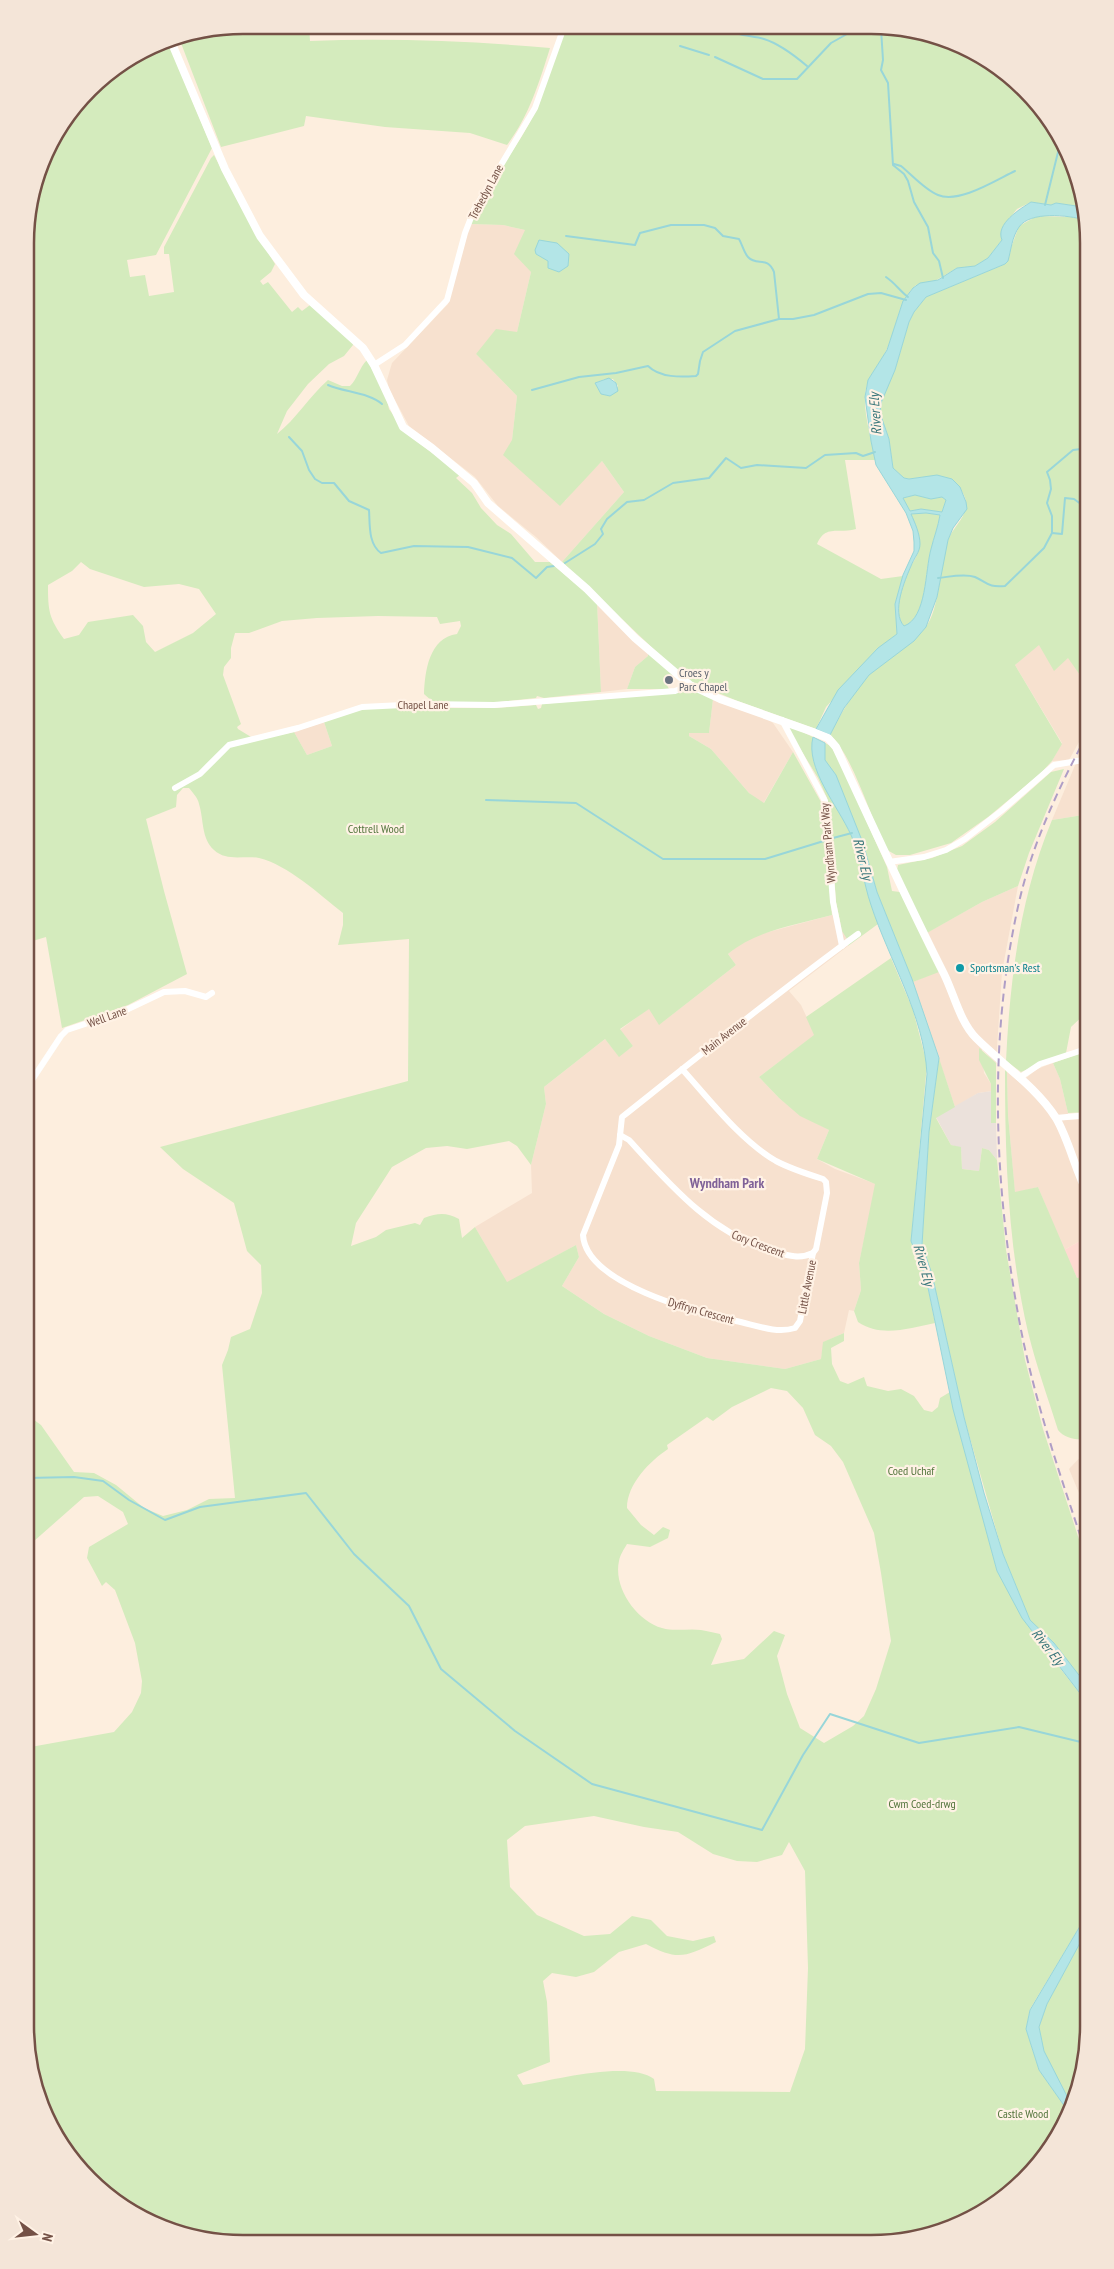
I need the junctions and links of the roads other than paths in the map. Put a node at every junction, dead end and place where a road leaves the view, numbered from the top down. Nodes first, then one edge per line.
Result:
1 (561, 34) edge
2 (173, 46) edge
3 (374, 365) junction
4 (690, 685) junction
5 (782, 720) junction
6 (1080, 761) edge
7 (176, 788) dead end
8 (889, 862) junction
9 (858, 934) dead end
10 (842, 946) junction
11 (212, 993) dead end
12 (1080, 1051) edge
13 (682, 1069) junction
14 (34, 1077) edge
15 (1019, 1078) junction
16 (1080, 1116) edge
17 (1056, 1118) junction
18 (620, 1135) junction
19 (1080, 1180) edge
20 (813, 1253) junction
21 (800, 1320) joint

1 - 3 street, Trehedyn Lane
2 - 3 street
3 - 4 street
4 - 5 street
4 - 7 street, Chapel Lane
5 - 8 street
5 - 10 street, Wyndham Park Way
6 - 8 street
8 - 15 street
9 - 10 street, Main Avenue
10 - 13 street, Main Avenue
11 - 14 street, Well Lane
12 - 15 street
13 - 18 street, Main Avenue
13 - 20 street, Little Avenue
15 - 17 street
16 - 17 street
17 - 19 street
18 - 20 street, Cory Crescent
18 - 21 street, Dyffryn Crescent
20 - 21 street, Little Avenue

